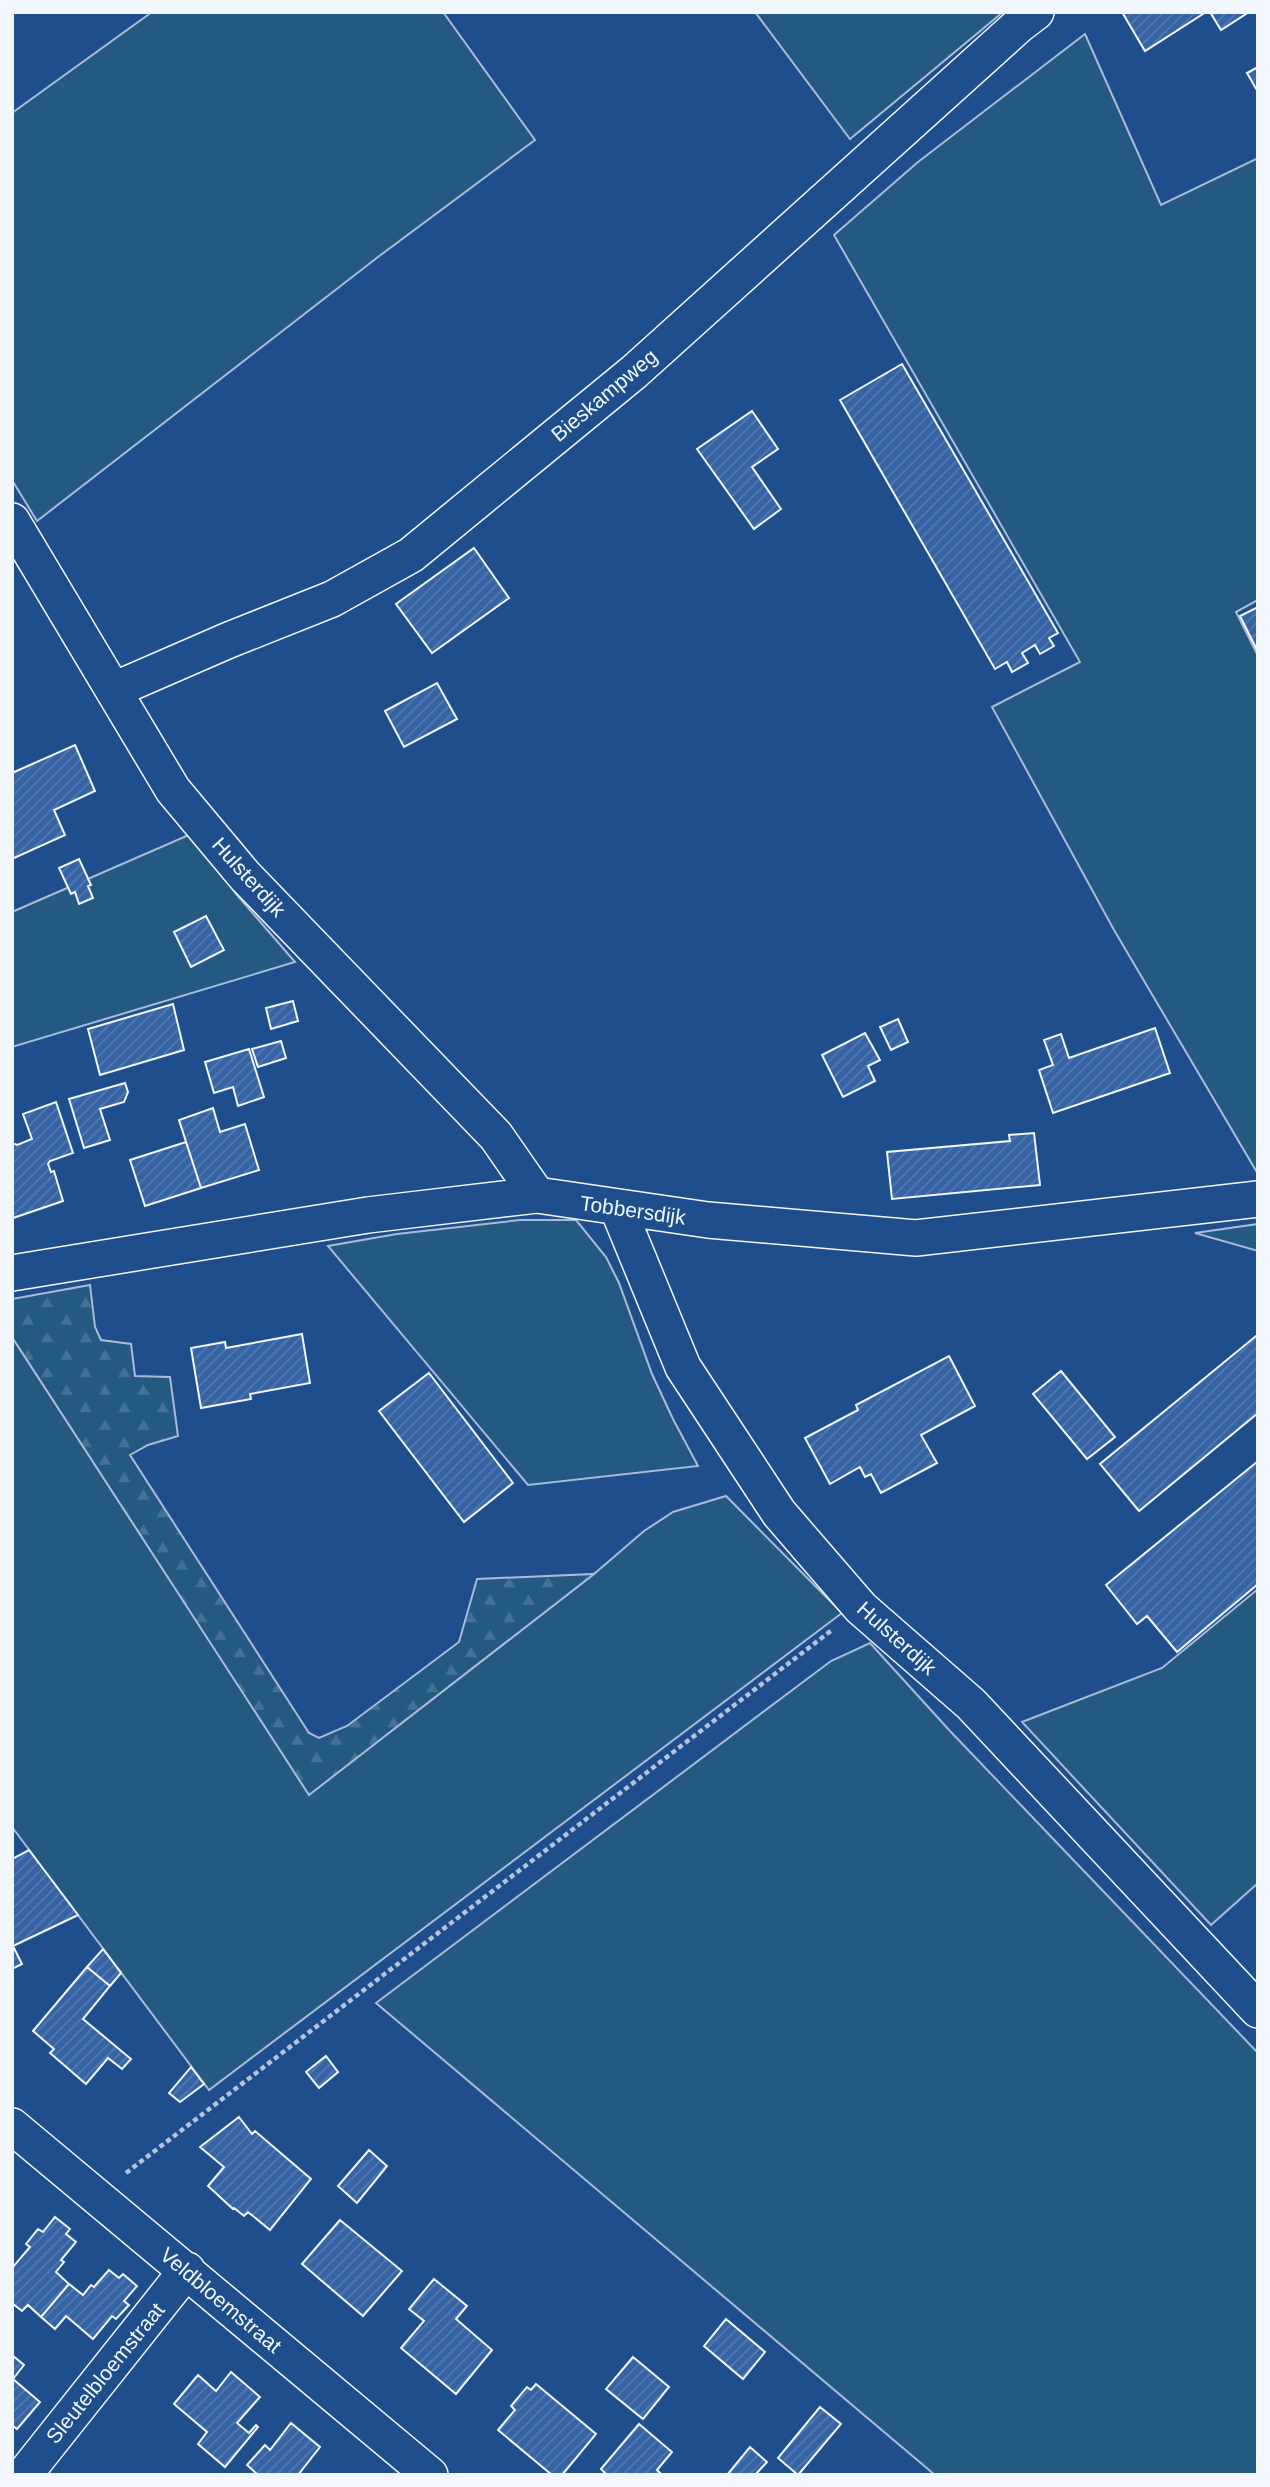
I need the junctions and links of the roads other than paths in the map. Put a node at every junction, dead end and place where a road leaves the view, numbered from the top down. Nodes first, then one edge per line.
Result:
1 (1036, 12) edge
2 (12, 521) edge
3 (114, 690) junction
4 (537, 1195) junction
5 (1258, 1199) edge
6 (618, 1209) junction
7 (12, 1273) edge
8 (1258, 2010) edge
9 (12, 2126) edge
10 (187, 2270) junction
11 (24, 2475) edge
12 (430, 2475) edge

1 - 3 street, Bieskampweg
2 - 3 street, Hulsterdijk
3 - 4 street, Hulsterdijk
4 - 6 street, Tobbersdijk
4 - 7 street, Tobbersdijk
5 - 6 street, Tobbersdijk
6 - 8 street, Hulsterdijk
9 - 10 street, Veldbloemstraat
10 - 11 street, Sleutelbloemstraat
10 - 12 street, Veldbloemstraat

